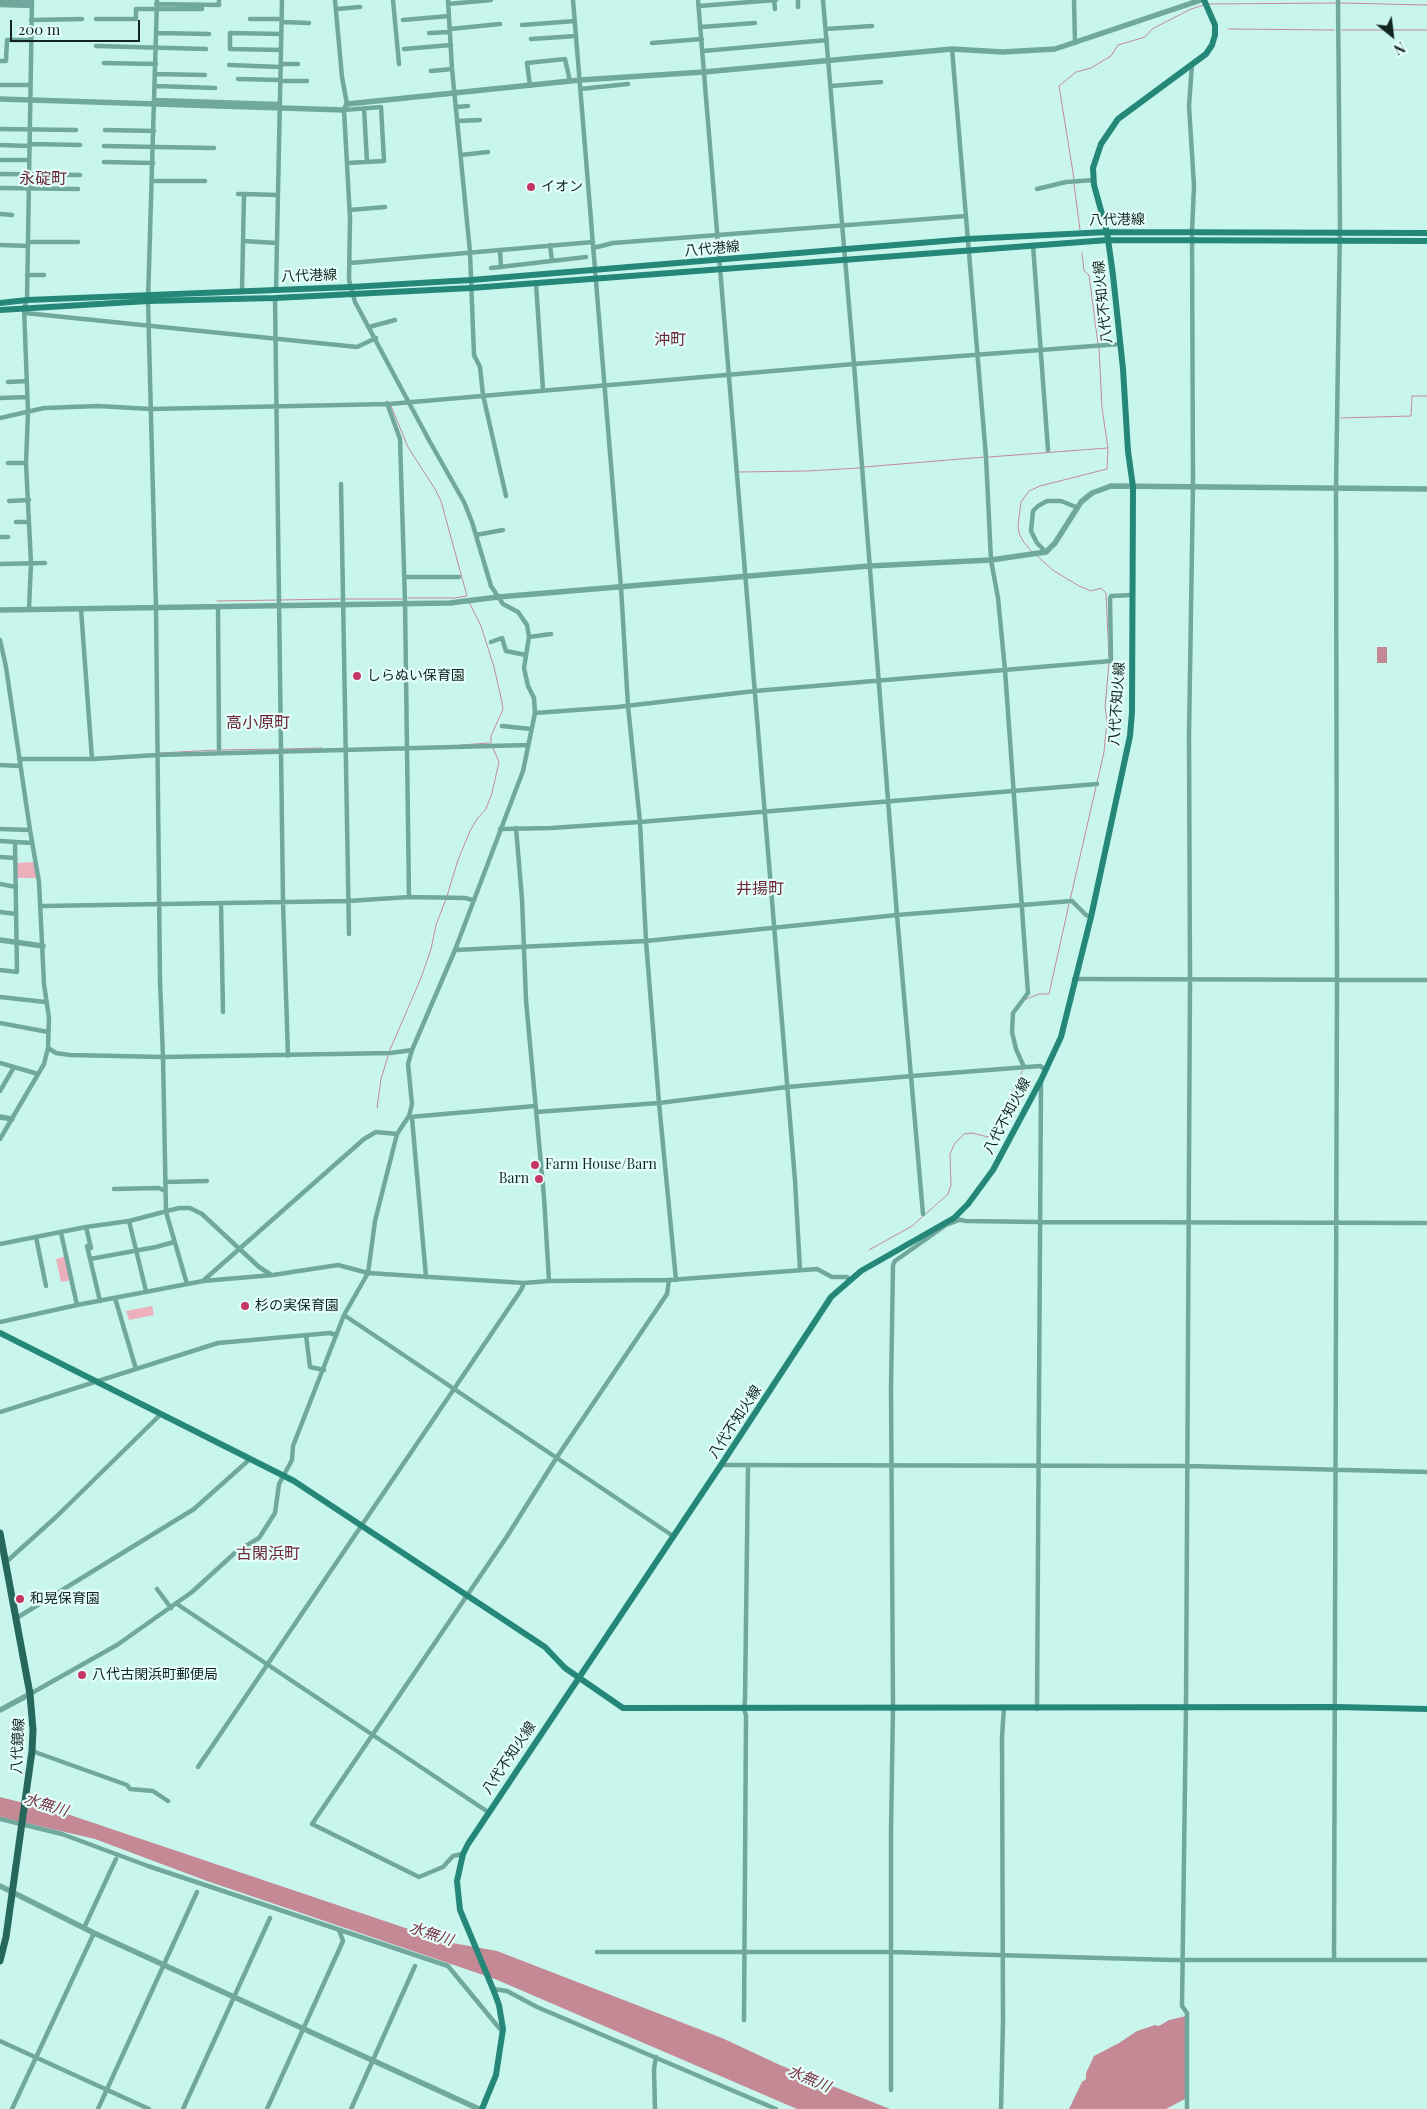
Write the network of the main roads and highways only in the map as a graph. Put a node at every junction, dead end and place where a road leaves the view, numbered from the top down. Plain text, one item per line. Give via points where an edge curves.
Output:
1 (1204, 1) edge
2 (1427, 233) edge
3 (1107, 236) junction
4 (1427, 240) edge
5 (596, 274) junction
6 (352, 291) junction
7 (149, 298) junction
8 (0, 303) edge
9 (0, 310) edge
10 (0, 1333) edge
11 (0, 1532) edge
12 (3, 1561) edge
13 (579, 1676) junction
14 (1427, 1709) edge
15 (0, 1961) edge
16 (483, 2108) edge

1 - 3 main road, 八代不知火線 via 1215,25 1212,45 1206,54 1118,119 1101,144 1093,168
2 - 3 main road, 八代港線 via 1192,232
3 - 4 main road, 八代港線 via 1192,240
3 - 5 main road, 八代港線 via 969,251
3 - 5 main road, 八代港線 via 968,239
3 - 13 main road, 八代不知火線 via 1133,487 1130,736 1060,1037 993,1170 973,1197 956,1219 849,1280 831,1297
5 - 6 main road, 八代港線 via 471,280
5 - 6 main road, 八代港線 via 471,288
6 - 7 main road, 八代港線 via 242,291
6 - 7 main road, 八代港線 via 275,298
7 - 8 main road, 八代港線
7 - 9 main road, 八代港線 via 25,311
10 - 13 main road via 284,1476 545,1647
11 - 12 main road, 八代鏡線
12 - 15 main road, 八代鏡線 via 30,1694 32,1750
13 - 14 main road via 623,1708
13 - 16 main road, 八代不知火線 via 463,1854 457,1881 460,1910 493,1988 503,2029 498,2070

